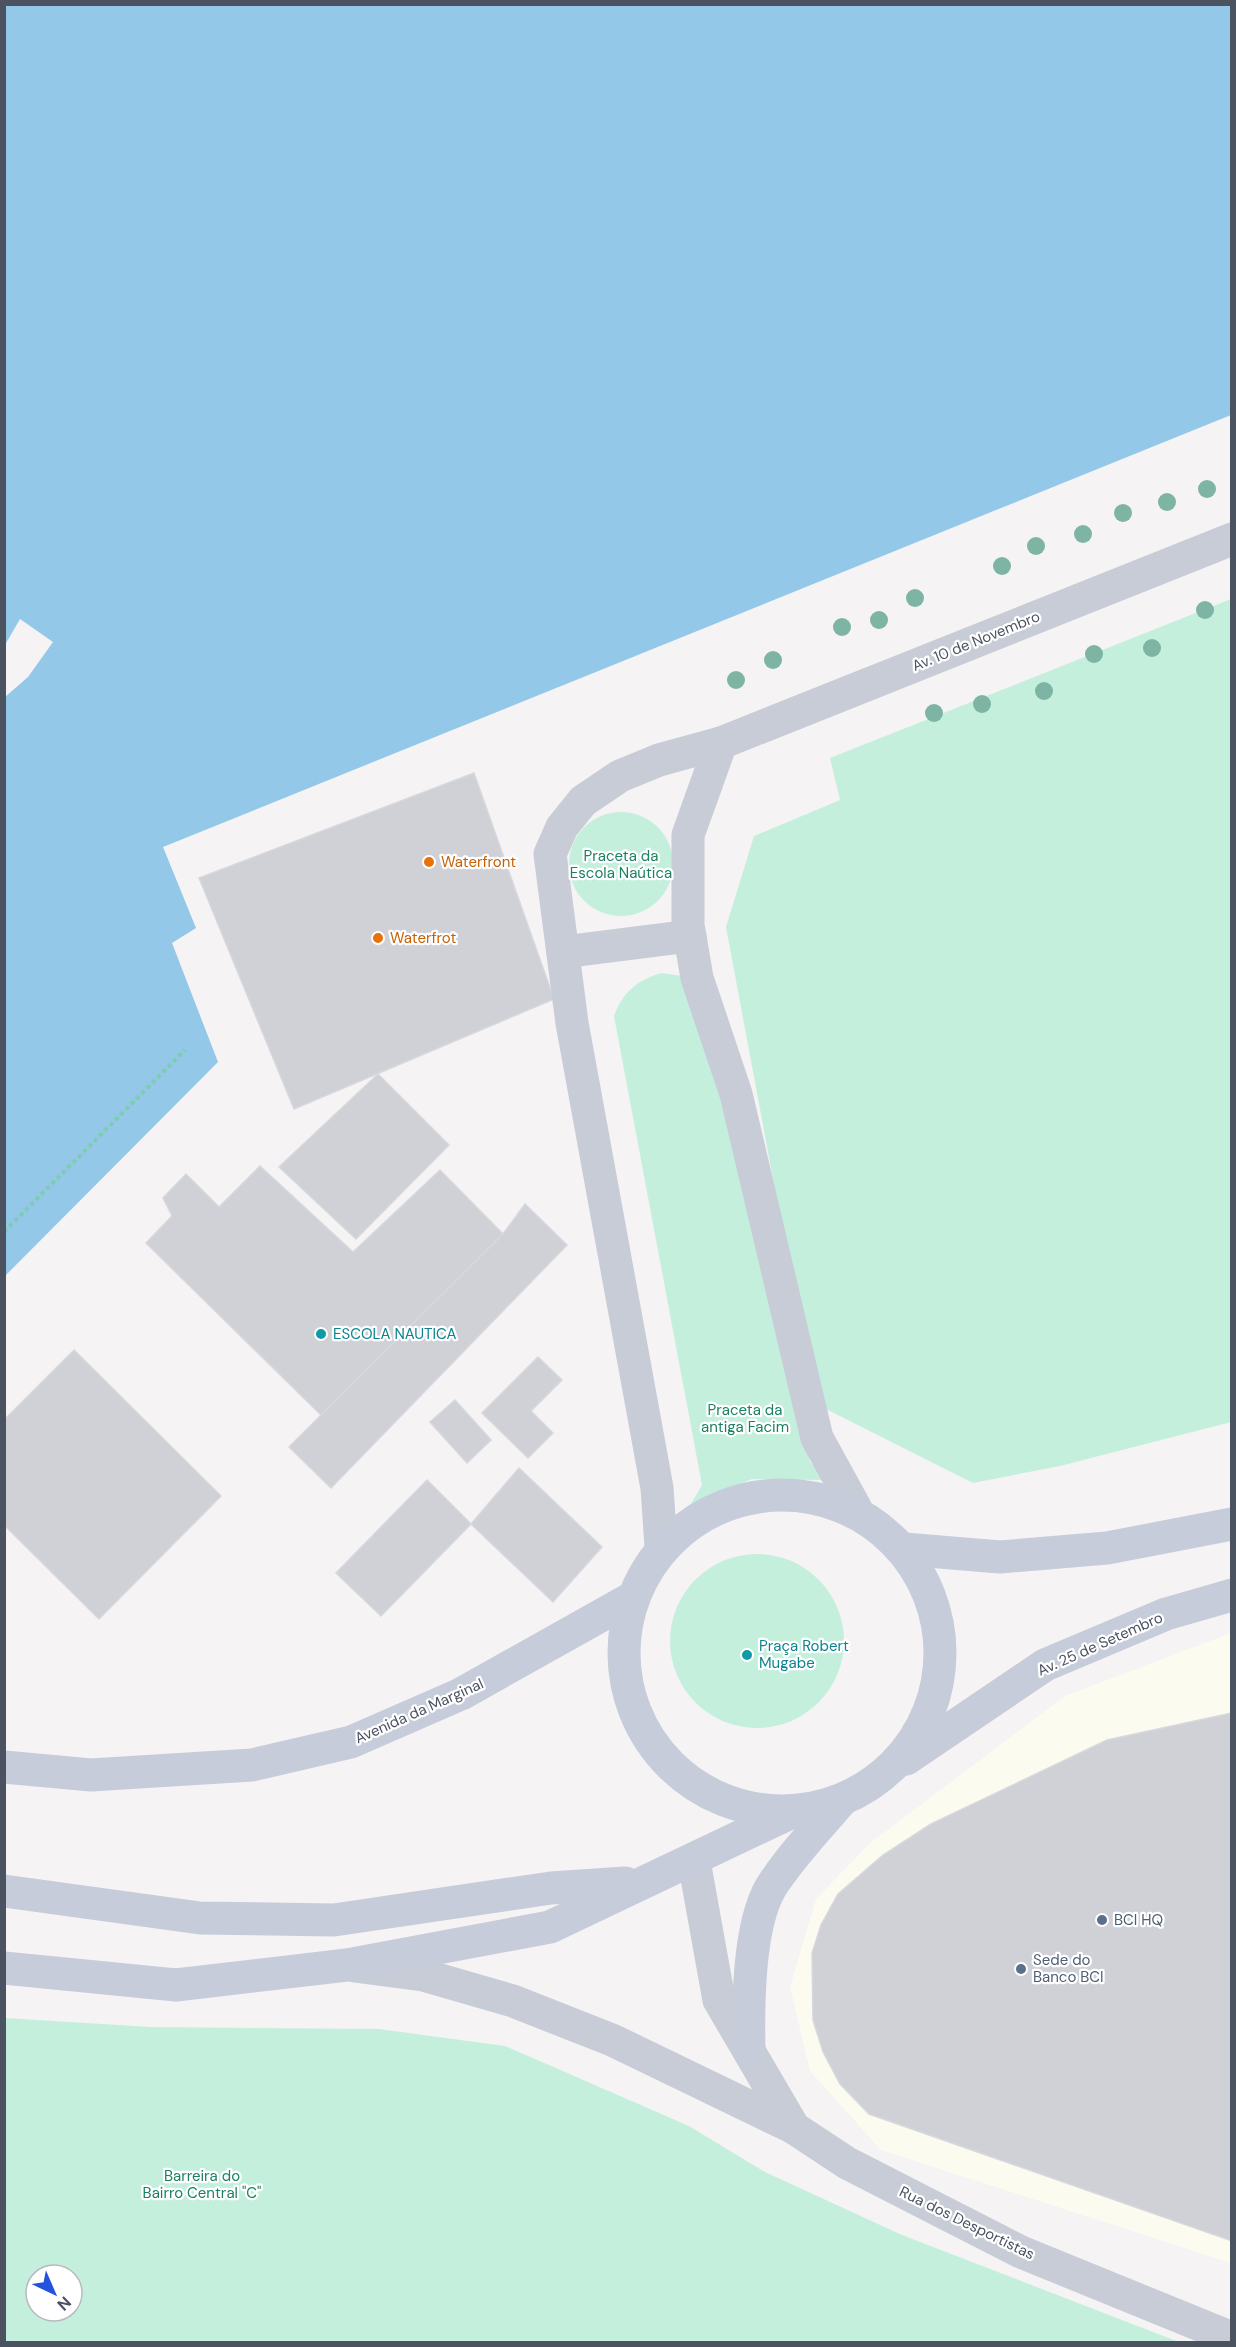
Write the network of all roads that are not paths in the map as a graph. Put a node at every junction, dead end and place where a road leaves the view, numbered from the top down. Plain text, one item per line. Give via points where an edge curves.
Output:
1 (1232, 539) edge
2 (722, 743) junction
3 (690, 936) junction
4 (563, 952) junction
5 (856, 1509) junction
6 (1232, 1524) edge
7 (661, 1546) junction
8 (904, 1549) junction
9 (1232, 1595) edge
10 (634, 1597) junction
11 (4, 1767) edge
12 (888, 1771) junction
13 (840, 1802) junction
14 (791, 1812) junction
15 (694, 1861) junction
16 (641, 1882) junction
17 (4, 1891) edge
18 (347, 1965) junction
19 (4, 1968) edge
20 (749, 2050) junction
21 (794, 2128) junction
22 (1232, 2338) edge

1 - 2 street, Av. 10 de Novembro
2 - 3 street via 688,835
2 - 4 street, Av. 10 de Novembro via 659,760 620,776 583,801 562,827 550,854
3 - 4 street
3 - 5 street via 697,978 736,1094 817,1438
4 - 7 street, Av. 10 de Novembro via 657,1488
5 - 7 main road via 804,1496 770,1496 736,1503 692,1521
5 - 8 main road
6 - 8 main road via 1107,1548 1000,1557
7 - 10 main road
8 - 12 main road via 930,1592 942,1642 938,1692 917,1739
9 - 12 main road, Av. 25 de Setembro via 1166,1614 1045,1665
10 - 11 main road, Avenida da Marginal via 461,1694 351,1742 252,1765 91,1775
10 - 14 main road via 620,1646 626,1691 662,1756 688,1781 720,1799 755,1810
12 - 13 main road
13 - 14 main road
13 - 20 main road via 770,1888 758,1925 748,1993
14 - 15 main road
15 - 16 main road
15 - 20 street, Rua dos Desportistas via 719,2000
16 - 17 main road via 551,1888 334,1920 200,1918
16 - 18 main road via 550,1927
18 - 19 main road via 176,1985
18 - 21 street via 423,1975 513,2001 612,2040
20 - 21 street, Rua dos Desportistas
21 - 22 street, Rua dos Desportistas via 847,2163 1022,2252

